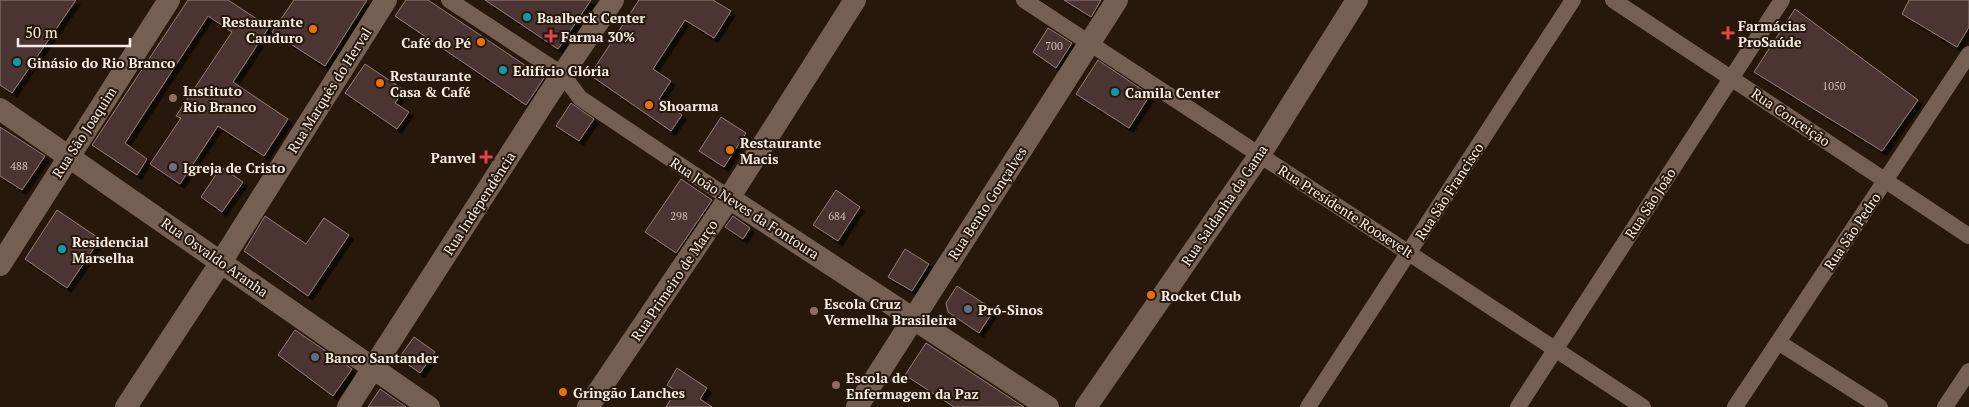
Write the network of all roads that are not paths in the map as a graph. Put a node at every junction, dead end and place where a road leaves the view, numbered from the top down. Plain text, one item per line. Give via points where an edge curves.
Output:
1 (169, 0) edge
2 (386, 0) edge
3 (449, 0) edge
4 (613, 0) edge
5 (854, 0) edge
6 (1024, 0) edge
7 (1117, 0) edge
8 (1358, 0) edge
9 (1573, 0) edge
10 (1613, 0) edge
11 (1782, 0) edge
12 (1089, 43) junction
13 (1969, 54) edge
14 (563, 75) junction
15 (1731, 77) junction
16 (0, 109) edge
17 (69, 156) junction
18 (1258, 156) junction
19 (1886, 181) junction
20 (729, 198) junction
21 (1969, 236) edge
22 (1410, 252) junction
23 (221, 262) junction
24 (0, 265) edge
25 (914, 318) junction
26 (1778, 342) junction
27 (1556, 348) junction
28 (373, 368) junction
29 (1969, 371) edge
30 (126, 407) edge
31 (348, 407) edge
32 (429, 407) edge
33 (588, 407) edge
34 (857, 407) edge
35 (1048, 407) edge
36 (1086, 407) edge
37 (1308, 407) edge
38 (1518, 407) edge
39 (1643, 407) edge
40 (1735, 407) edge
41 (1880, 407) edge
42 (1945, 407) edge

1 - 17 street, Rua São Joaquim
2 - 23 street, Rua Marquês do Herval
3 - 14 street, Rua João Neves da Fontoura
4 - 14 street, Rua Independência
5 - 20 street, Rua Primeiro de Março
6 - 12 street, Rua Presidente Roosevelt
7 - 12 street, Rua Bento Gonçalves
8 - 18 street, Rua Saldanha da Gama
9 - 22 street, Rua São Francisco
10 - 15 street, Rua Conceição
11 - 15 street, Rua São João
12 - 18 street, Rua Presidente Roosevelt
12 - 25 street, Rua Bento Gonçalves
13 - 19 street, Rua São Pedro
14 - 20 street, Rua João Neves da Fontoura via 580,98
14 - 28 street, Rua Independência
15 - 19 street, Rua Conceição
15 - 27 street, Rua São João
16 - 17 street, Rua Osvaldo Aranha
17 - 23 street, Rua Osvaldo Aranha
17 - 24 street, Rua São Joaquim
18 - 22 street, Rua Presidente Roosevelt
18 - 36 street, Rua Saldanha da Gama
19 - 21 street, Rua Conceição
19 - 26 street, Rua São Pedro
20 - 25 street, Rua João Neves da Fontoura
20 - 33 street, Rua Primeiro de Março
22 - 27 street, Rua Presidente Roosevelt
22 - 37 street, Rua São Francisco
23 - 28 street, Rua Osvaldo Aranha
23 - 30 street, Rua Marquês do Herval
25 - 34 street, Rua Bento Gonçalves
25 - 35 street, Rua João Neves da Fontoura
26 - 40 street, Rua São Pedro
26 - 41 street
27 - 38 street, Rua São João
27 - 39 street, Rua Presidente Roosevelt
28 - 31 street, Rua Independência
28 - 32 street, Rua Osvaldo Aranha
29 - 42 street

